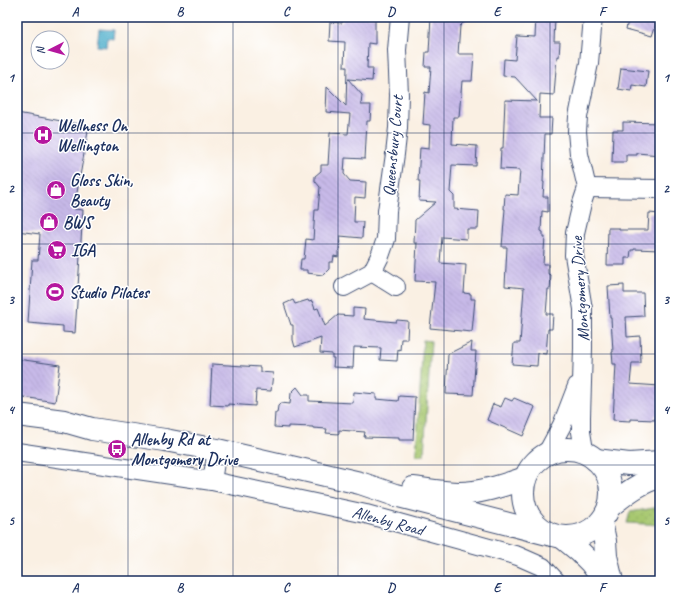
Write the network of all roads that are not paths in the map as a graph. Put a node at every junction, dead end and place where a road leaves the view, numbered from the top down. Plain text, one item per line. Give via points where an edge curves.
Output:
1 (400, 17) edge
2 (593, 17) edge
3 (587, 188) junction
4 (660, 189) edge
5 (372, 272) junction
6 (344, 287) dead end
7 (396, 287) dead end
8 (582, 372) junction
9 (17, 415) edge
10 (17, 429) edge
11 (92, 429) junction
12 (217, 450) junction
13 (17, 452) edge
14 (547, 453) junction
15 (589, 455) junction
16 (660, 462) edge
17 (660, 477) edge
18 (525, 478) junction
19 (212, 481) junction
20 (360, 483) junction
21 (605, 514) junction
22 (557, 536) junction
23 (556, 581) edge
24 (604, 581) edge
25 (612, 581) edge

1 - 5 street, Queensbury Court via 397,50 398,128 387,211 386,239
2 - 3 street via 589,63 577,131 579,154
3 - 4 street
3 - 8 street, Montgomery Drive via 575,233 574,255 583,309
5 - 6 street
5 - 7 street
8 - 14 street, Montgomery Drive via 562,425
8 - 15 street, Montgomery Drive via 581,432 583,444
9 - 11 main road, Allenby Road via 64,421
10 - 11 main road, Allenby Road
11 - 12 main road, Allenby Road
12 - 19 street
12 - 20 main road, Allenby Road
13 - 19 street, Allenby Road
14 - 15 main road via 570,448
14 - 18 main road via 530,468
15 - 16 main road via 629,464
15 - 21 main road via 605,469 610,481 611,494
17 - 21 main road via 633,489
18 - 20 main road, Allenby Road via 482,491 459,493
18 - 22 main road via 524,505 531,518 540,528
19 - 23 street, Allenby Road via 366,514 518,556 543,567
20 - 22 main road, Allenby Road via 395,495
21 - 22 main road via 590,531 576,536
21 - 25 main road via 606,556
22 - 24 main road, Allenby Road via 579,551

